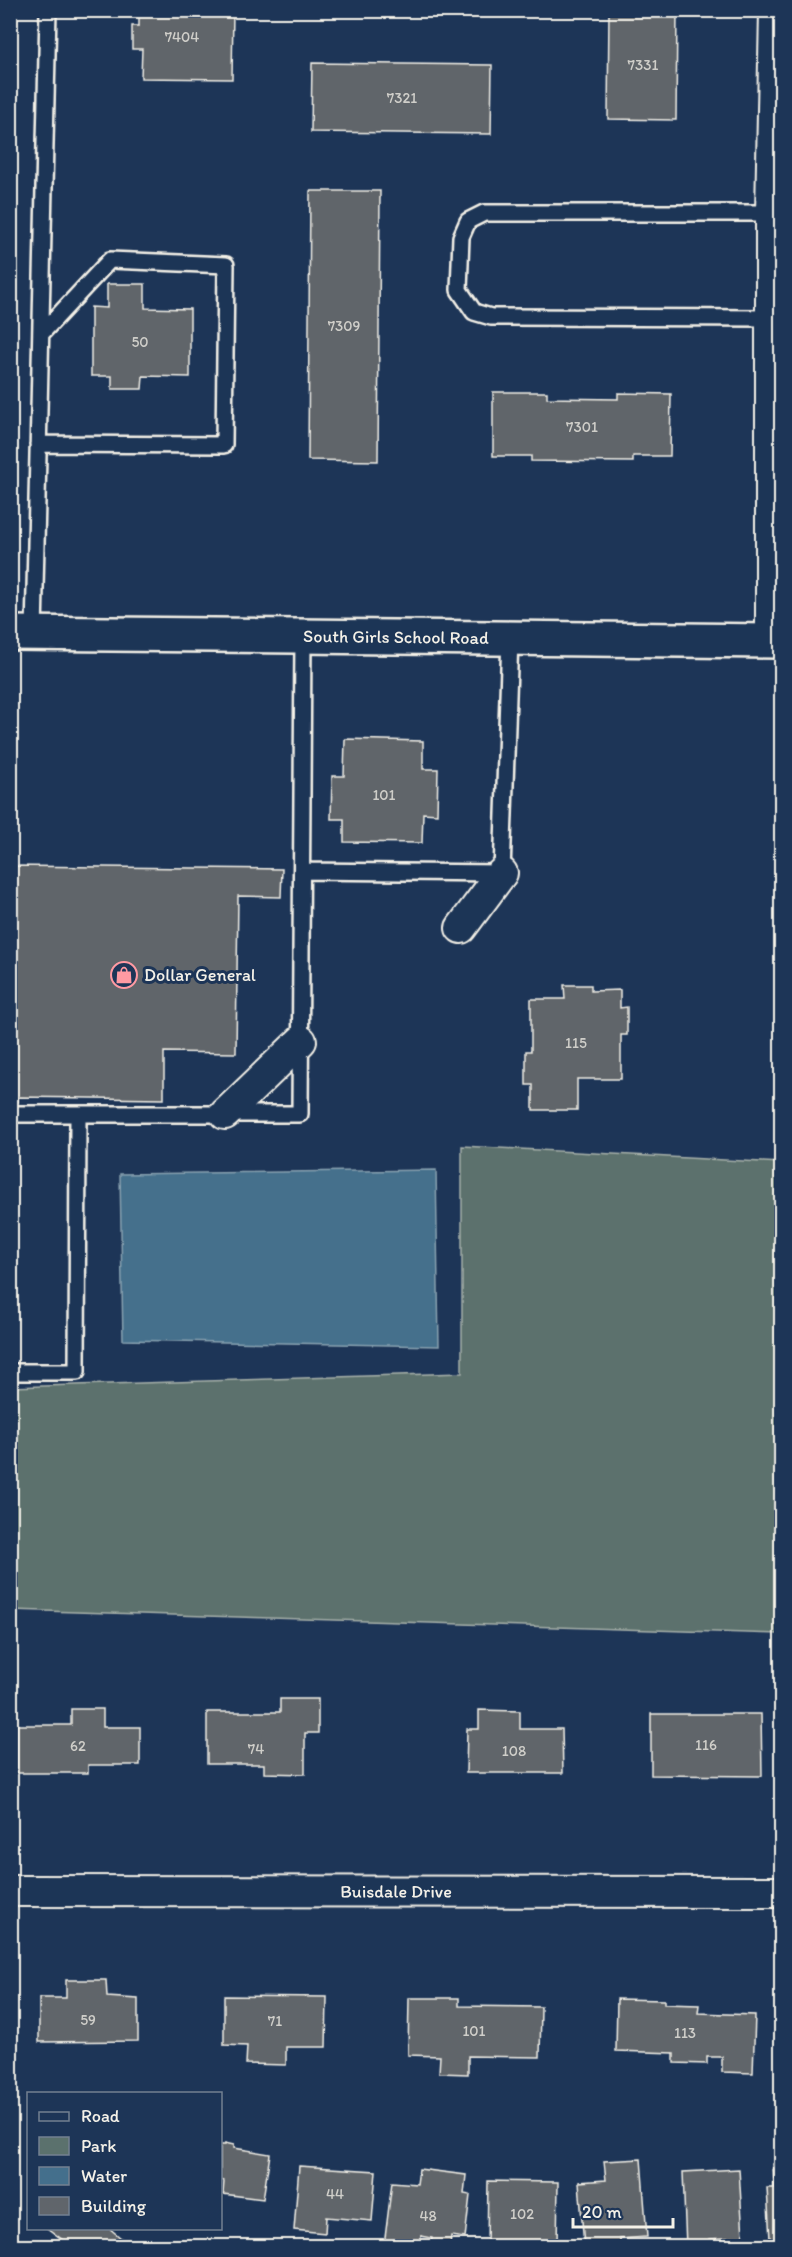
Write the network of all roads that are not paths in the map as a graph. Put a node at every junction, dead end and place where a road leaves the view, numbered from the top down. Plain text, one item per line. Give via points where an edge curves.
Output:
1 (48, 10) edge
2 (774, 10) edge
3 (771, 213) junction
4 (776, 318) edge
5 (41, 334) junction
6 (38, 444) junction
7 (22, 633) edge
8 (303, 636) junction
9 (510, 638) junction
10 (776, 641) edge
11 (302, 871) junction
12 (502, 873) junction
13 (461, 928) dead end
14 (301, 1041) junction
15 (10, 1114) edge
16 (225, 1114) junction
17 (78, 1116) junction
18 (10, 1372) edge
19 (10, 1891) edge
20 (782, 1892) edge

1 - 5 lane
2 - 3 street
3 - 4 street
3 - 4 lane via 484,213 468,221 461,237 459,290 474,312 491,317
4 - 10 street
5 - 6 lane
5 - 6 lane via 110,260 226,265 224,445
6 - 7 lane
7 - 8 main road, South Girls School Road
8 - 9 main road, South Girls School Road
8 - 11 lane
9 - 10 main road, South Girls School Road
9 - 12 lane
11 - 12 lane
11 - 14 lane
12 - 13 street
14 - 16 street
14 - 16 lane via 300,1114
15 - 17 lane
16 - 17 lane
17 - 18 lane via 77,1372
19 - 20 street, Buisdale Drive

